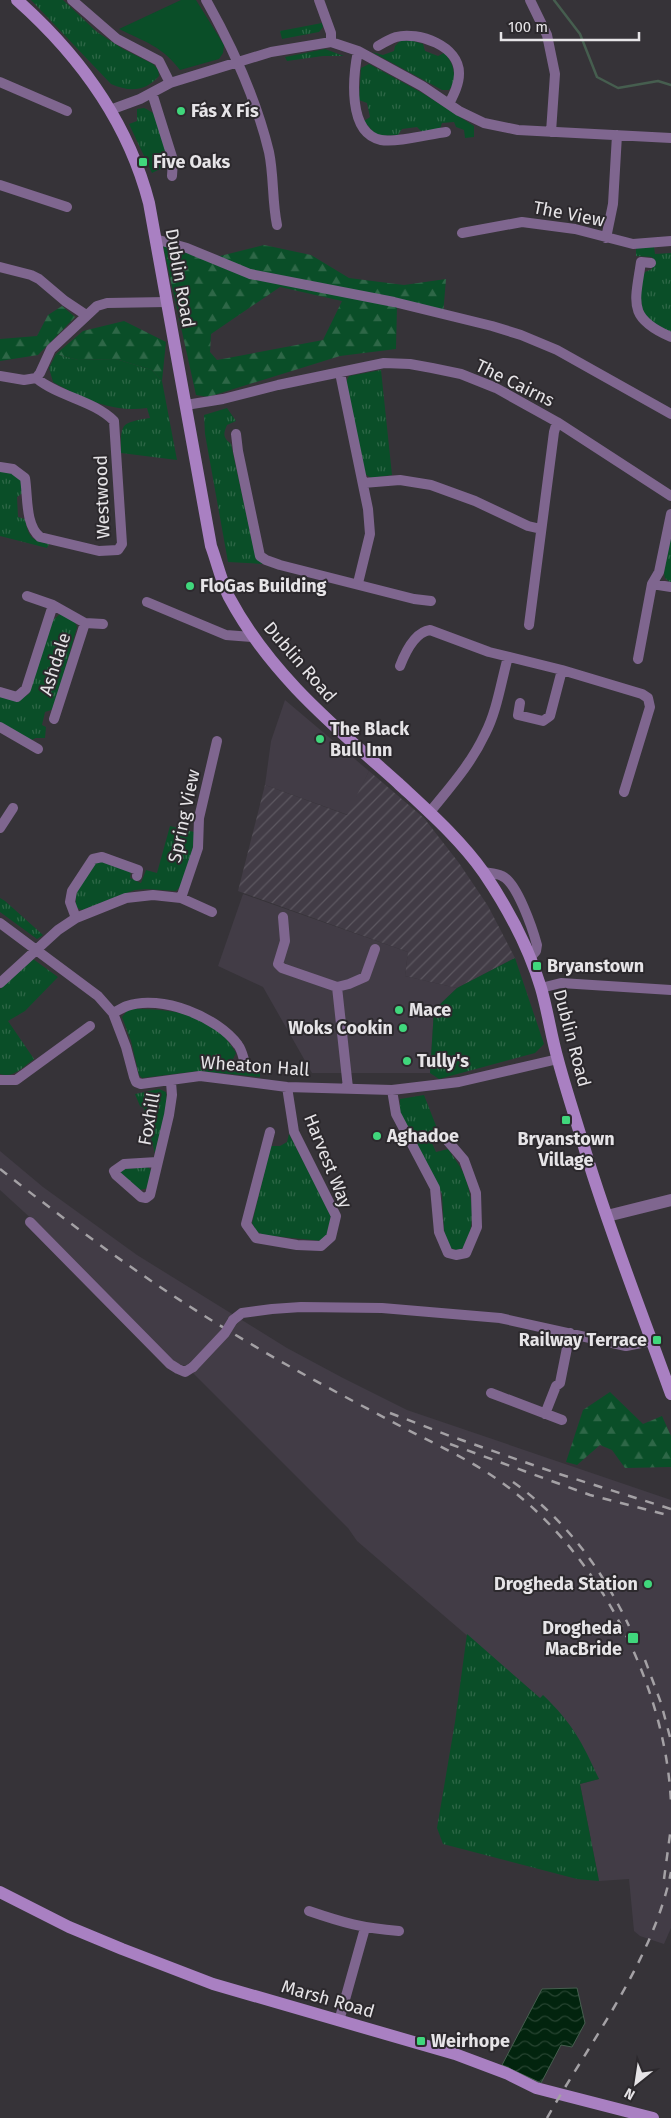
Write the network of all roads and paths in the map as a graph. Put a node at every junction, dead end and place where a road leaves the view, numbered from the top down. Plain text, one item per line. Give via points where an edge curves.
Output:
1 (17, 0) edge
2 (72, 0) edge
3 (206, 0) edge
4 (319, 0) edge
5 (530, 0) edge
6 (331, 38) junction
7 (378, 46) dead end
8 (358, 51) junction
9 (240, 63) junction
10 (0, 82) edge
11 (170, 82) junction
12 (152, 93) junction
13 (449, 104) junction
14 (110, 110) junction
15 (67, 111) dead end
16 (446, 132) dead end
17 (551, 132) junction
18 (616, 135) junction
19 (671, 138) edge
20 (172, 176) dead end
21 (0, 185) edge
22 (67, 207) dead end
23 (277, 224) dead end
24 (462, 233) dead end
25 (606, 238) junction
26 (155, 239) junction
27 (671, 241) edge
28 (651, 263) dead end
29 (0, 267) edge
30 (167, 302) junction
31 (86, 315) junction
32 (671, 337) edge
33 (340, 373) junction
34 (0, 376) edge
35 (36, 378) junction
36 (186, 405) junction
37 (671, 414) edge
38 (557, 422) junction
39 (236, 434) dead end
40 (0, 467) edge
41 (363, 483) junction
42 (671, 496) edge
43 (671, 514) edge
44 (541, 529) junction
45 (358, 584) junction
46 (652, 584) junction
47 (671, 587) edge
48 (27, 596) dead end
49 (147, 602) dead end
50 (431, 602) dead end
51 (53, 605) junction
52 (85, 623) junction
53 (102, 624) dead end
54 (529, 625) dead end
55 (252, 637) junction
56 (508, 657) junction
57 (638, 659) dead end
58 (400, 666) dead end
59 (562, 670) junction
60 (0, 692) edge
61 (520, 703) dead end
62 (54, 719) dead end
63 (0, 727) edge
64 (217, 741) dead end
65 (38, 749) dead end
66 (624, 792) dead end
67 (13, 808) dead end
68 (430, 812) junction
69 (0, 828) edge
70 (137, 876) dead end
71 (181, 898) junction
72 (212, 912) dead end
73 (283, 917) dead end
74 (76, 918) junction
75 (0, 923) edge
76 (36, 950) junction
77 (375, 950) dead end
78 (0, 983) edge
79 (337, 987) junction
80 (540, 988) junction
81 (671, 990) edge
82 (113, 1013) junction
83 (90, 1026) dead end
84 (558, 1059) junction
85 (245, 1063) dead end
86 (0, 1080) edge
87 (171, 1082) junction
88 (287, 1087) junction
89 (348, 1088) junction
90 (392, 1090) junction
91 (270, 1132) dead end
92 (446, 1139) dead end
93 (157, 1162) junction
94 (671, 1200) edge
95 (607, 1216) junction
96 (30, 1222) dead end
97 (570, 1333) junction
98 (651, 1342) junction
99 (491, 1393) dead end
100 (671, 1394) edge
101 (545, 1414) junction
102 (562, 1420) dead end
103 (0, 1892) edge
104 (309, 1910) dead end
105 (365, 1928) junction
106 (399, 1931) dead end
107 (339, 2021) junction
108 (653, 2118) edge

1 - 14 main road, Dublin Road via 77,60
2 - 11 street via 116,39 159,61
3 - 9 street
4 - 6 street
5 - 17 street via 547,35 555,74
6 - 8 street
6 - 9 street
7 - 13 street via 395,37 408,36 420,37 449,51 460,72
8 - 13 street
8 - 16 street via 354,75 358,117 362,128 371,137 383,141
9 - 11 street
9 - 23 street via 268,151
10 - 15 street
11 - 12 street
12 - 14 street
12 - 20 street via 173,160
13 - 17 street via 484,123
14 - 26 main road, Dublin Road via 130,150 147,197
17 - 18 street
18 - 19 street
18 - 25 street via 613,204
21 - 22 street
24 - 25 street, The View via 522,222 575,229
25 - 27 street, The View via 633,244
26 - 30 main road, Dublin Road
26 - 37 street via 187,248 250,274 394,302 521,335 557,350
28 - 32 street via 641,262 637,310 644,322
29 - 31 street via 39,279
30 - 31 street via 107,303
30 - 36 main road, Dublin Road
31 - 35 street via 51,349
33 - 36 street, The Cairns
33 - 38 street, The Cairns via 384,363 410,364 461,374 496,388
33 - 41 street
34 - 35 street via 24,380
35 - 40 street, Westwood via 106,413 114,421 122,544 118,550 110,552 40,537 33,532 25,478 13,468
36 - 55 main road, Dublin Road via 211,546 228,594
38 - 42 street, The Cairns
38 - 44 street, The Cairns
39 - 45 street via 260,556 280,565
41 - 44 street via 400,480 431,485
41 - 45 street via 370,534
43 - 46 street via 659,572
44 - 54 street, The Cairns
45 - 50 street
46 - 47 street
46 - 57 street
48 - 51 street
49 - 55 street via 226,635
51 - 52 street, Ashdale
51 - 60 street, Ashdale via 26,689 17,697
52 - 53 street
52 - 62 street, Ashdale
55 - 68 main road, Dublin Road via 269,660 327,719
56 - 58 street via 430,630 424,631 413,642
56 - 59 street
56 - 68 street via 486,734 463,772
59 - 61 street via 550,716 543,721 518,715
59 - 66 street via 648,698 649,712
63 - 65 street
64 - 71 street, Spring View via 199,818 198,848
67 - 69 street
68 - 80 main road, Dublin Road via 483,872 504,905 530,958
70 - 74 street via 138,870 102,857 93,860 72,891 70,902
71 - 72 street
71 - 74 street via 153,894 126,898
73 - 79 street via 285,941 278,964
74 - 76 street
75 - 76 street, Wheaton Hall
76 - 78 street
76 - 82 street, Wheaton Hall via 98,996
77 - 79 street via 365,977
79 - 89 street
80 - 81 street via 561,983
80 - 84 main road, Dublin Road
82 - 85 street via 140,1003 161,1004 209,1019 240,1047
82 - 87 street, Wheaton Hall via 136,1082
83 - 86 street via 16,1080
84 - 90 street, Wheaton Hall via 459,1082
84 - 95 main road, Dublin Road
87 - 88 street, Wheaton Hall via 200,1076
87 - 93 street, Foxhill via 172,1095
88 - 89 street, Wheaton Hall
88 - 91 street, Harvest Way via 294,1132 336,1216 331,1237 321,1246 297,1246 256,1238 246,1224
89 - 90 street, Wheaton Hall
90 - 92 street via 396,1114 435,1188 439,1232 448,1253 456,1255 466,1253 477,1227 476,1193 464,1160
93 - 93 street, Foxhill via 152,1190 146,1198 127,1186 114,1170 124,1164
94 - 95 street
95 - 98 main road, Dublin Road
96 - 97 street, bridge via 170,1364 185,1372 225,1333 233,1320 248,1312 301,1307 382,1308 500,1318
97 - 98 street via 626,1346
97 - 101 street via 560,1383
98 - 100 main road, Dublin Road
99 - 101 street
101 - 102 street
103 - 107 main road, Marsh Road via 69,1927 175,1970 221,1987
104 - 105 street via 344,1924
105 - 106 street
105 - 107 street
107 - 108 main road, Marsh Road via 455,2054 536,2088

